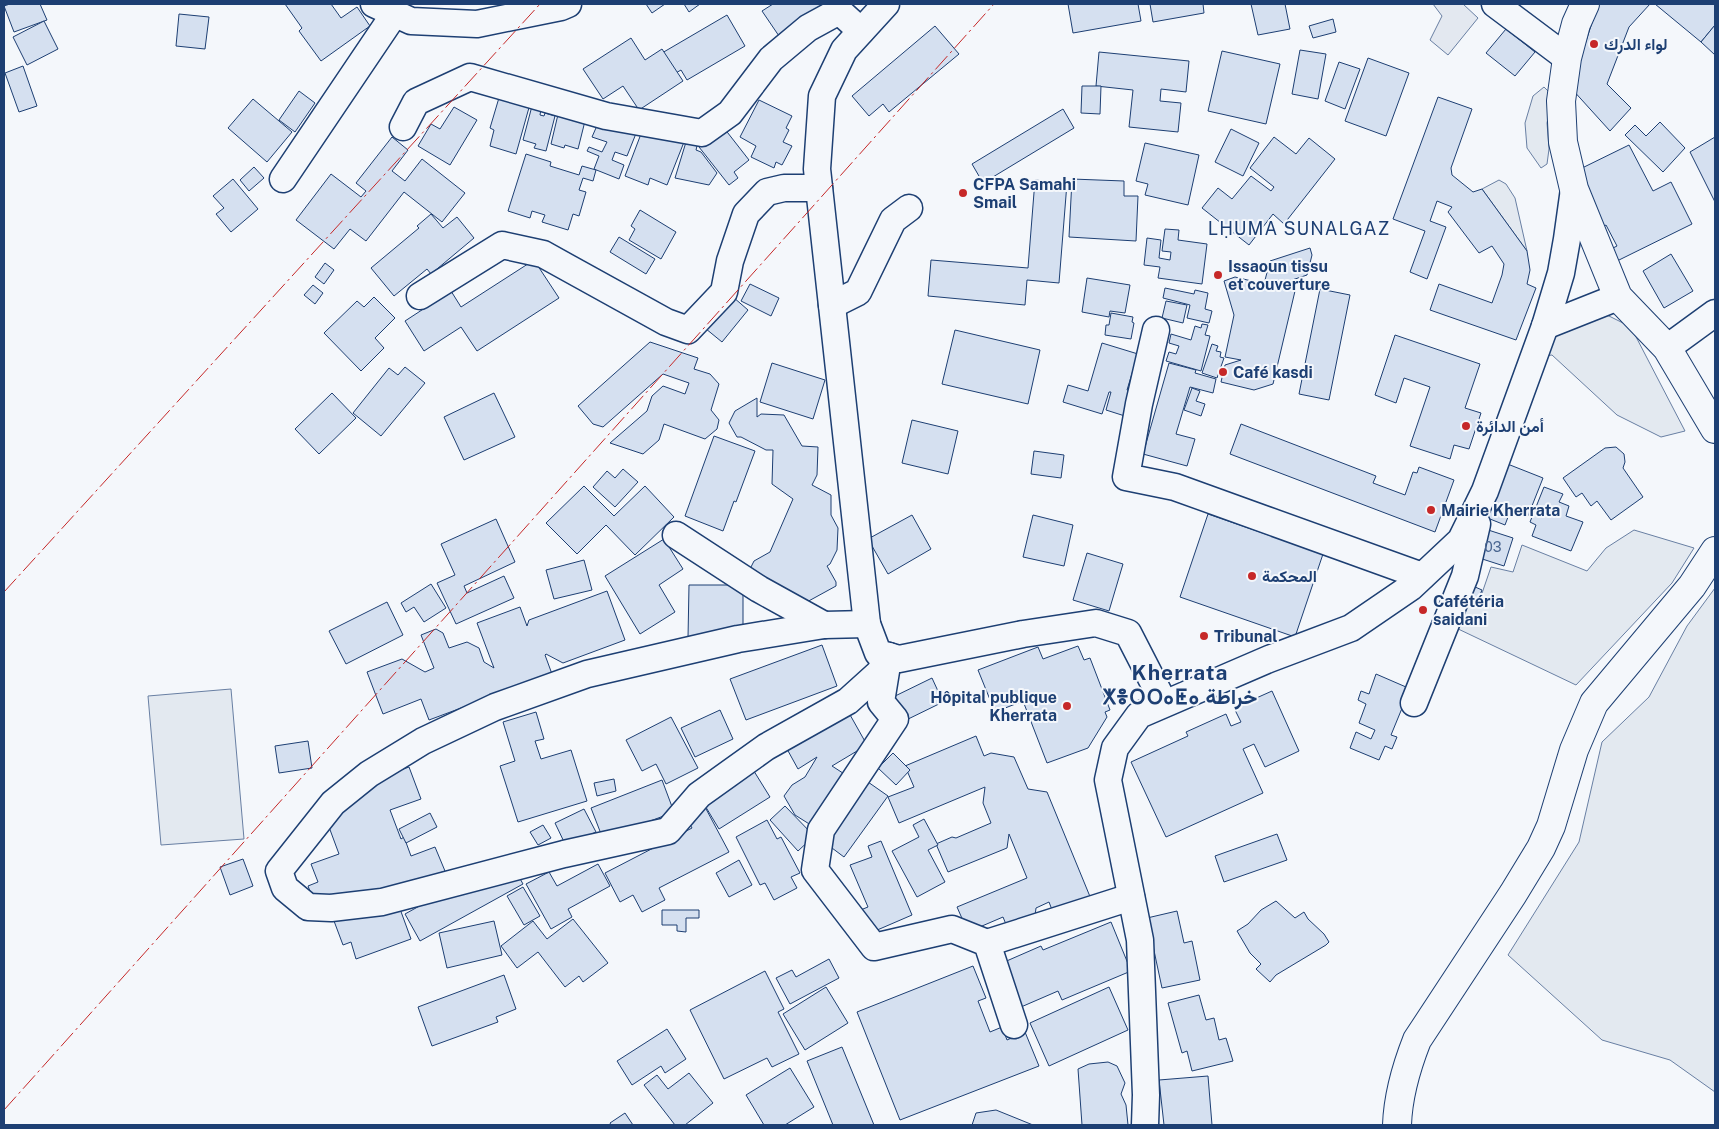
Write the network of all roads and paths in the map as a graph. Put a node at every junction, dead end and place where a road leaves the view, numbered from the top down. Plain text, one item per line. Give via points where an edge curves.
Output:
1 (568, 4) edge
2 (886, 4) edge
3 (1495, 4) edge
4 (1586, 4) edge
5 (384, 8) edge
6 (862, 31) junction
7 (1567, 58) junction
8 (403, 128) dead end
9 (283, 179) dead end
10 (819, 188) junction
11 (1574, 189) junction
12 (909, 208) dead end
13 (420, 296) dead end
14 (1618, 297) junction
15 (832, 305) junction
16 (1715, 313) edge
17 (1545, 326) junction
18 (1156, 330) dead end
19 (1667, 348) junction
20 (1715, 429) edge
21 (1485, 491) junction
22 (676, 535) dead end
23 (1715, 551) edge
24 (1422, 576) junction
25 (867, 624) junction
26 (824, 625) junction
27 (889, 656) junction
28 (1164, 703) junction
29 (1414, 703) dead end
30 (1131, 897) junction
31 (987, 944) junction
32 (1014, 1025) dead end
33 (1145, 1125) edge
34 (1397, 1125) edge

1 - 5 street via 477,24 411,21
2 - 6 street
3 - 7 street
4 - 7 main road via 1576,24
5 - 9 street
6 - 8 street via 838,12 808,28 770,60 730,113 702,133 606,116 470,77 416,102
6 - 10 street via 844,50 822,96
7 - 11 main road via 1561,101 1563,142
10 - 13 street via 784,188 767,192 746,214 730,261 724,292 688,330 666,322 543,254 502,245
10 - 15 street
11 - 14 main road
11 - 17 street via 1561,273
12 - 15 street via 893,220 858,292
14 - 17 street
14 - 19 main road
15 - 25 street
16 - 19 street
17 - 21 street
18 - 24 street via 1126,477 1175,487
19 - 20 main road
21 - 24 street via 1461,540
21 - 29 street via 1464,576
22 - 26 street via 759,589
23 - 34 main road via 1692,586 1594,702 1574,750 1551,826 1540,848 1418,1040 1401,1087
24 - 28 street via 1351,628
25 - 26 street
25 - 27 street via 878,653
26 - 27 street via 738,638 587,674 495,707 423,741 369,774 333,803 279,871 285,888 308,906 331,908 382,902 564,854 668,831 699,794 766,747 848,701 879,673
27 - 28 street via 899,659 1096,623 1128,633
27 - 31 street via 881,702 895,719 821,830 815,870 874,947 952,929
28 - 30 street via 1139,715 1115,748 1108,780
30 - 31 street
30 - 33 street via 1140,940
31 - 32 street

